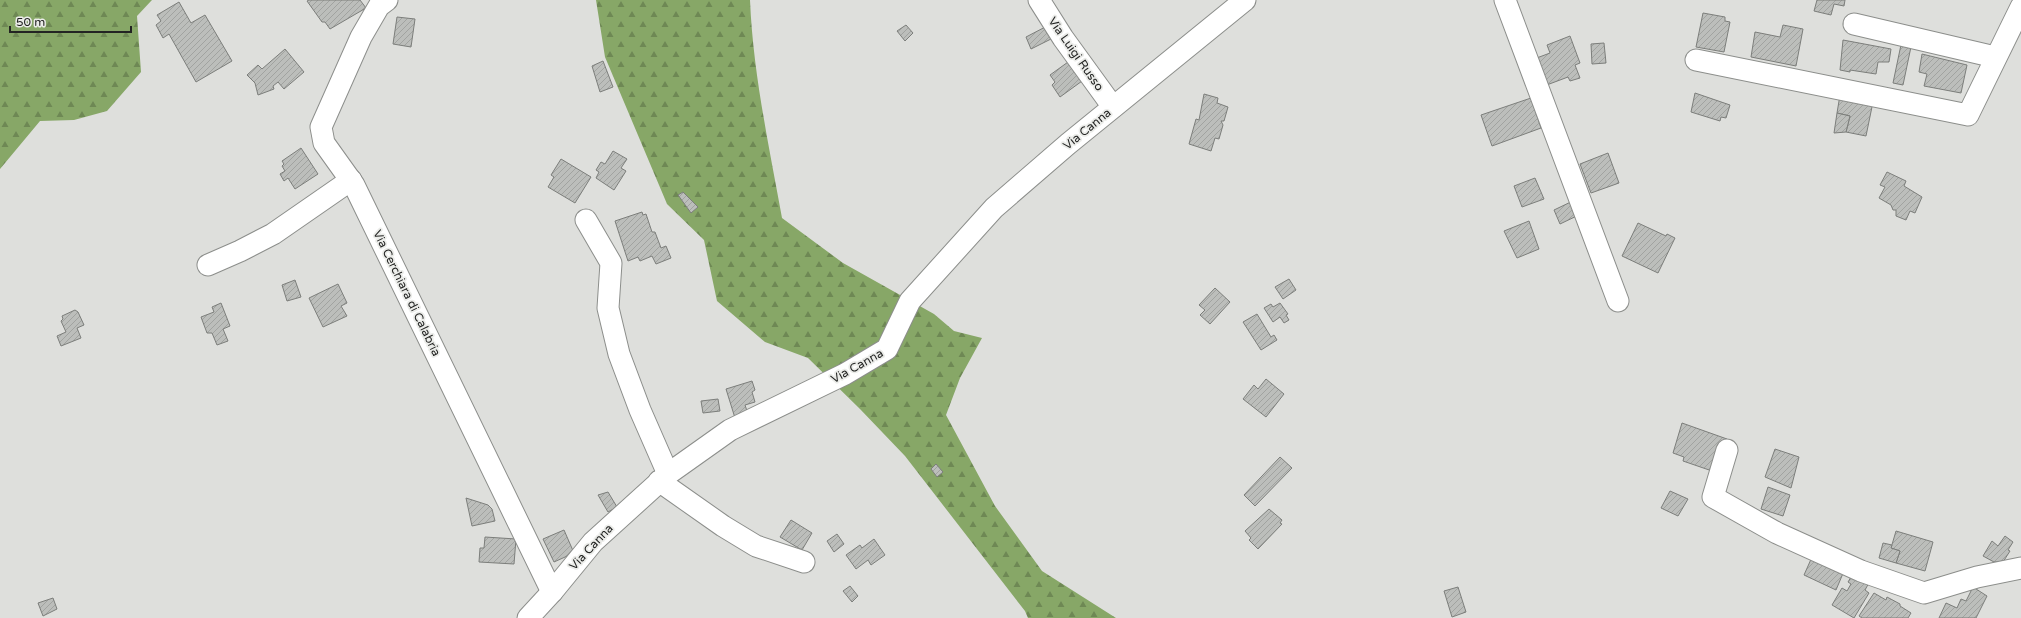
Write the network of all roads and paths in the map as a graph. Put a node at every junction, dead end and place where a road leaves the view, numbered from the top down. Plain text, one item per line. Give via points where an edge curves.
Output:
1 (387, 0) edge
2 (1039, 0) edge
3 (1245, 0) edge
4 (1505, 0) edge
5 (2021, 7) edge
6 (1854, 24) dead end
7 (1995, 57) junction
8 (1696, 60) dead end
9 (1114, 107) junction
10 (351, 180) junction
11 (586, 220) dead end
12 (208, 265) dead end
13 (1618, 301) dead end
14 (1727, 450) dead end
15 (664, 477) junction
16 (804, 562) dead end
17 (2021, 568) edge
18 (552, 592) junction
19 (528, 618) edge

1 - 10 street, Via Cerchiara di Calabria via 379,6 361,37 321,127 324,143
2 - 9 street, Via Luigi Russo via 1063,38
3 - 9 street, Via Canna
4 - 13 street
5 - 7 street
6 - 7 street
7 - 8 street via 1968,115
9 - 15 street, Via Canna via 994,208 910,301 887,349 845,374 730,430
10 - 12 street via 273,234 240,252
10 - 18 street, Via Cerchiara di Calabria
11 - 15 street via 611,263 608,308 619,354
14 - 17 street via 1714,497 1777,533 1861,571 1924,593 1977,577
15 - 16 street via 723,526 756,546
15 - 18 street, Via Canna via 593,542
18 - 19 street, Via Canna

